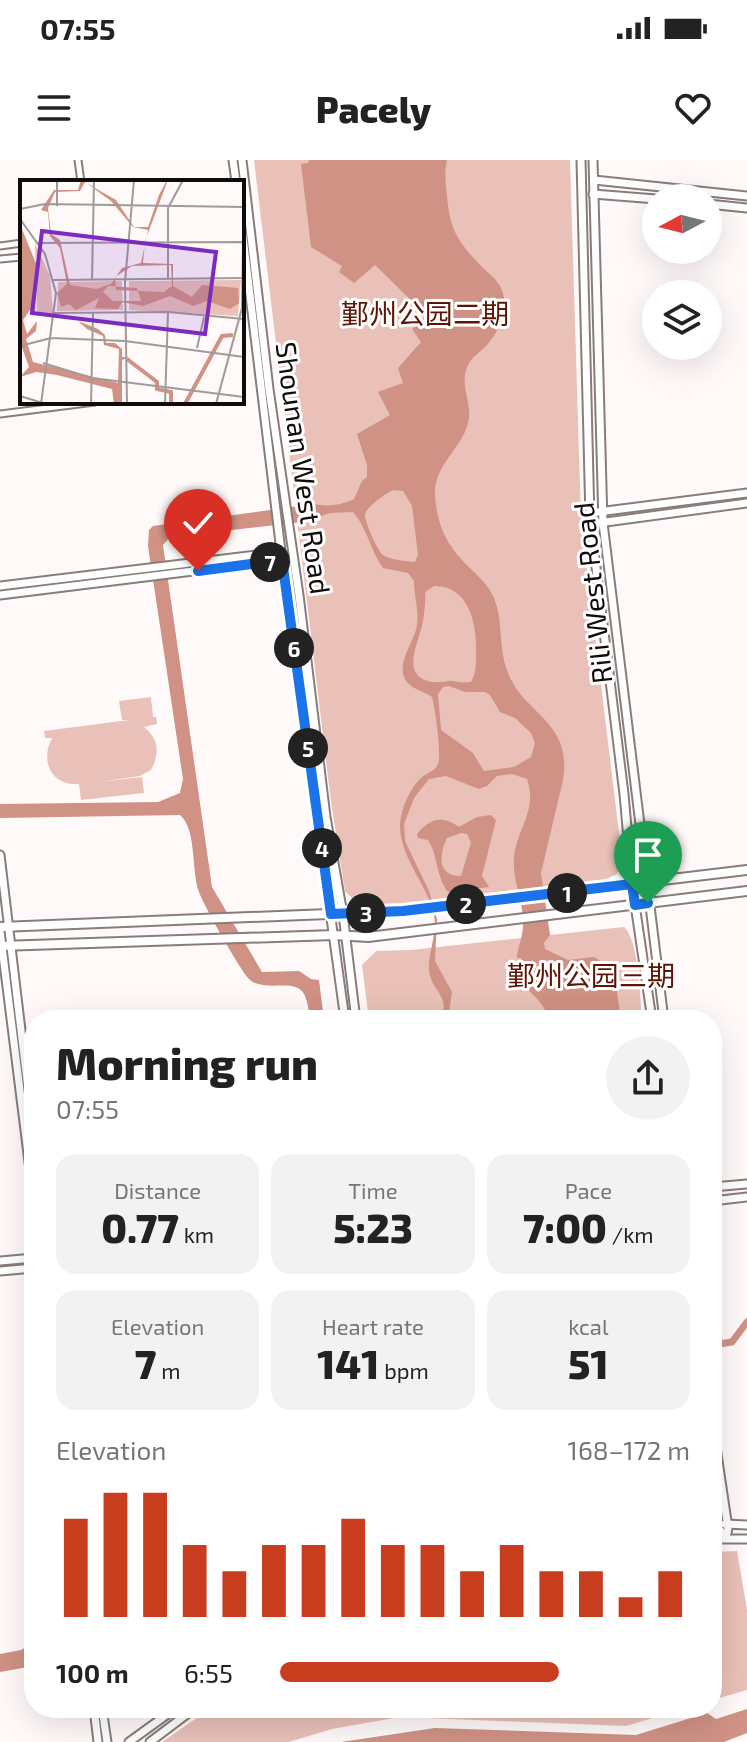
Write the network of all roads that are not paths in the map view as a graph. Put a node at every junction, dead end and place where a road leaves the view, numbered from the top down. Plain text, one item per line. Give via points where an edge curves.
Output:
1 (78, 160) edge
2 (233, 160) edge
3 (242, 160) edge
4 (581, 160) edge
5 (593, 160) edge
6 (81, 180) edge
7 (236, 180) edge
8 (594, 180) junction
9 (593, 194) junction
10 (747, 196) edge
11 (642, 198) edge
12 (722, 205) edge
13 (747, 208) edge
14 (20, 243) edge
15 (0, 246) edge
16 (244, 246) edge
17 (20, 257) edge
18 (0, 259) edge
19 (79, 404) edge
20 (0, 414) edge
21 (747, 493) edge
22 (747, 503) edge
23 (603, 512) junction
24 (590, 513) junction
25 (603, 523) junction
26 (591, 524) junction
27 (282, 556) junction
28 (0, 586) edge
29 (0, 595) edge
30 (0, 855) edge
31 (747, 870) edge
32 (646, 882) junction
33 (632, 884) junction
34 (747, 891) edge
35 (648, 903) junction
36 (635, 905) junction
37 (331, 914) junction
38 (343, 914) junction
39 (3, 928) edge
40 (334, 935) junction
41 (345, 936) junction
42 (5, 946) edge
43 (344, 1010) edge
44 (355, 1010) edge
45 (651, 1010) edge
46 (663, 1010) edge
47 (24, 1072) edge
48 (24, 1114) edge
49 (747, 1184) edge
50 (722, 1186) edge
51 (747, 1197) edge
52 (722, 1200) edge
53 (24, 1259) edge
54 (0, 1261) edge
55 (24, 1269) edge
56 (0, 1271) edge
57 (722, 1489) edge
58 (727, 1524) junction
59 (722, 1525) edge
60 (747, 1525) edge
61 (722, 1534) edge
62 (722, 1538) edge
63 (726, 1538) junction
64 (747, 1539) edge
65 (95, 1718) edge
66 (103, 1718) edge
67 (162, 1718) edge
68 (182, 1718) edge
69 (98, 1742) edge
70 (107, 1742) edge
71 (129, 1742) edge
72 (150, 1742) edge

1 - 6 street
2 - 7 main road
3 - 38 main road, Shounan West Road
4 - 24 main road, Rili West Road
5 - 8 main road, Rili West Road
8 - 9 main road, Rili West Road
8 - 10 main road
9 - 11 main road
9 - 23 main road, Rili West Road
12 - 13 main road
14 - 15 street
16 - 27 main road, Shounan West Road
17 - 18 street
19 - 20 street
21 - 23 main road
22 - 25 main road
23 - 24 main road
23 - 25 main road, Rili West Road
24 - 26 main road, Rili West Road
25 - 26 main road
25 - 32 main road, Rili West Road
26 - 33 main road, Rili West Road
27 - 28 main road
27 - 29 main road
27 - 37 main road, Shounan West Road
30 - 39 main road
31 - 32 main road
32 - 33 main road
32 - 35 main road, Rili West Road
33 - 36 main road, Rili West Road
33 - 38 main road
34 - 35 main road
35 - 36 main road
35 - 46 main road, Rili West Road
36 - 41 main road
36 - 45 main road
37 - 38 main road
37 - 39 main road
37 - 40 main road, Shounan West Road
38 - 41 main road, Shounan West Road
39 - 42 main road
40 - 41 main road
40 - 42 main road
40 - 43 main road, Shounan West Road
41 - 44 main road, Shounan West Road
42 - 47 main road
42 - 48 main road
49 - 50 main road
51 - 52 main road
53 - 54 main road
55 - 56 main road
57 - 58 main road
58 - 59 main road
58 - 60 main road
58 - 63 main road
61 - 63 main road
62 - 63 main road
63 - 64 main road
65 - 69 main road
66 - 70 main road
67 - 71 main road
68 - 72 main road

